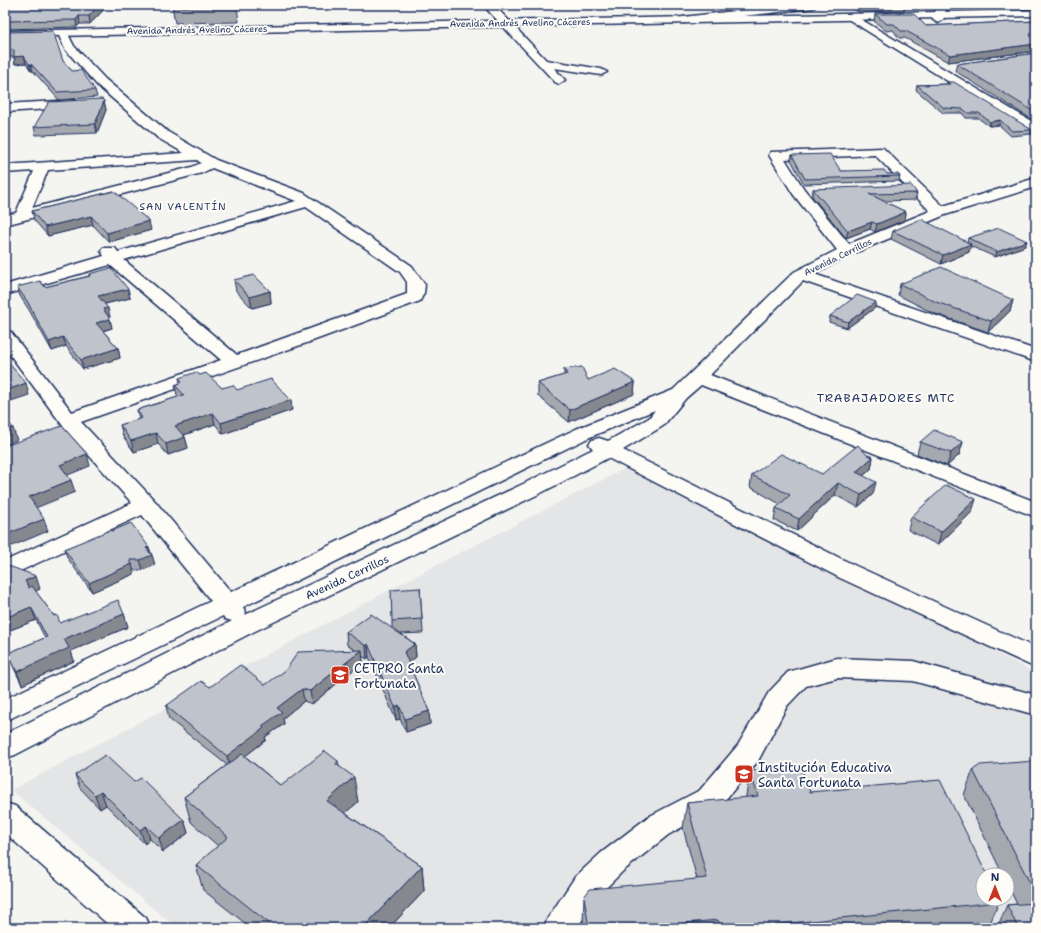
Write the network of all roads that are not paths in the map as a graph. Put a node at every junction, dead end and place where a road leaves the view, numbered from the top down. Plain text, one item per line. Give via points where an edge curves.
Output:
1 (488, 5) edge
2 (813, 5) edge
3 (940, 13) edge
4 (1034, 15) edge
5 (855, 19) junction
6 (683, 20) junction
7 (508, 26) junction
8 (5, 34) edge
9 (64, 36) junction
10 (5, 37) edge
11 (542, 62) junction
12 (953, 67) dead end
13 (938, 69) junction
14 (601, 72) dead end
15 (559, 80) dead end
16 (125, 101) junction
17 (110, 102) dead end
18 (88, 103) edge
19 (5, 108) edge
20 (1036, 130) edge
21 (205, 159) junction
22 (43, 166) junction
23 (5, 168) edge
24 (1036, 182) edge
25 (915, 186) junction
26 (892, 187) edge
27 (798, 191) junction
28 (814, 191) edge
29 (303, 199) junction
30 (940, 212) junction
31 (22, 215) junction
32 (5, 220) edge
33 (846, 251) junction
34 (111, 255) junction
35 (800, 275) junction
36 (5, 281) edge
37 (5, 290) edge
38 (5, 336) edge
39 (1036, 356) edge
40 (13, 359) edge
41 (234, 362) junction
42 (698, 377) junction
43 (679, 394) junction
44 (70, 423) junction
45 (583, 432) junction
46 (52, 434) edge
47 (608, 450) junction
48 (146, 505) junction
49 (1036, 510) edge
50 (5, 570) edge
51 (226, 603) junction
52 (244, 626) junction
53 (1036, 659) edge
54 (1036, 705) edge
55 (5, 711) edge
56 (5, 747) edge
57 (5, 815) edge
58 (134, 928) edge
59 (559, 928) edge

1 - 7 street
2 - 6 street
3 - 4 highway, Avenida Andrés Avelino Cáceres
3 - 5 highway, Avenida Andrés Avelino Cáceres
5 - 6 highway, Avenida Andrés Avelino Cáceres
5 - 7 highway, Avenida Andrés Avelino Cáceres
5 - 13 street
6 - 7 highway, Avenida Andrés Avelino Cáceres
7 - 8 highway, Avenida Andrés Avelino Cáceres
7 - 9 highway, Avenida Andrés Avelino Cáceres
7 - 11 street
9 - 10 highway, Avenida Andrés Avelino Cáceres
9 - 16 street via 69,47 101,82
11 - 14 street
11 - 15 street
12 - 13 street
13 - 20 street
16 - 17 street
16 - 21 street via 163,135
18 - 19 street
21 - 22 street
21 - 29 street
21 - 31 street via 197,170
22 - 23 street
22 - 31 street
24 - 30 street, Avenida Cerrillos
25 - 26 street
25 - 27 street via 878,150 776,155
25 - 30 street
27 - 28 street
27 - 33 street
29 - 34 street
29 - 41 street via 406,269 416,282 417,290 414,297
30 - 33 street, Avenida Cerrillos
31 - 32 street
33 - 35 street, Avenida Cerrillos
34 - 36 street
34 - 37 street
34 - 41 street
35 - 39 street
35 - 42 street, Avenida Cerrillos
38 - 40 street
40 - 44 street
41 - 44 street
42 - 43 street, Avenida Cerrillos
42 - 49 street
43 - 45 street, Avenida Cerrillos
43 - 47 street, Avenida Cerrillos via 656,422
44 - 46 street
44 - 48 street
45 - 47 street
45 - 51 street, Avenida Cerrillos
47 - 52 street, Avenida Cerrillos
47 - 53 street via 848,572
48 - 50 street
48 - 51 street
51 - 52 street
51 - 55 street, Avenida Cerrillos
52 - 56 street, Avenida Cerrillos
54 - 59 street via 913,671 837,668 797,679 778,699 748,753 710,798 658,826 612,862 586,887
57 - 58 street

